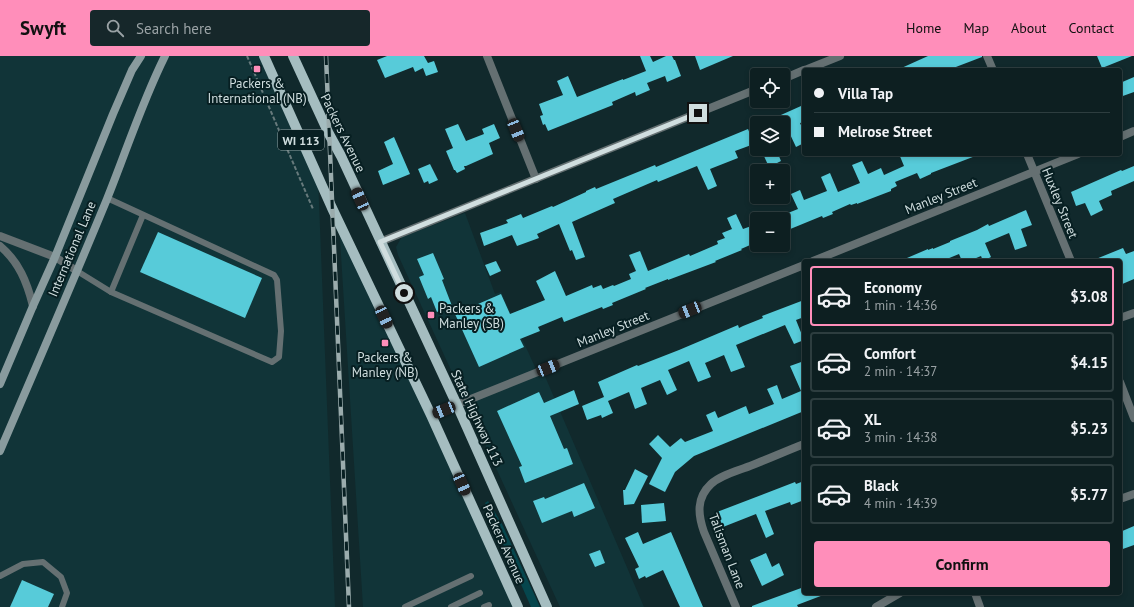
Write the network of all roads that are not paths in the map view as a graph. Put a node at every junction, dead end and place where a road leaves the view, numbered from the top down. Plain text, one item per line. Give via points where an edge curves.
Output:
1 (135, 56) edge
2 (141, 56) edge
3 (165, 56) edge
4 (264, 56) edge
5 (293, 56) edge
6 (487, 56) edge
7 (840, 56) edge
8 (987, 56) edge
9 (810, 68) edge
10 (992, 68) edge
11 (132, 70) junction
12 (802, 71) edge
13 (790, 76) edge
14 (750, 93) edge
15 (1134, 131) edge
16 (1122, 136) edge
17 (1028, 156) edge
18 (1073, 156) edge
19 (1034, 172) junction
20 (536, 179) junction
21 (107, 198) junction
22 (143, 215) junction
23 (0, 236) edge
24 (380, 242) junction
25 (0, 246) edge
26 (54, 258) junction
27 (818, 259) edge
28 (1070, 259) edge
29 (802, 265) edge
30 (77, 271) junction
31 (111, 292) junction
32 (32, 306) junction
33 (1134, 312) edge
34 (1122, 317) edge
35 (0, 384) edge
36 (1122, 387) edge
37 (457, 405) junction
38 (431, 415) junction
39 (1134, 418) edge
40 (802, 445) edge
41 (0, 451) edge
42 (1134, 494) edge
43 (1122, 499) edge
44 (0, 576) edge
45 (471, 576) dead end
46 (480, 593) dead end
47 (897, 595) edge
48 (975, 595) edge
49 (62, 607) edge
50 (405, 607) edge
51 (451, 607) edge
52 (518, 607) edge
53 (548, 607) edge
54 (736, 607) edge
55 (876, 607) edge
56 (980, 607) edge

1 - 11 main road
2 - 11 main road, International Lane
3 - 21 main road, International Lane
4 - 38 main road, Packers Avenue / WI 113 via 329,202
5 - 24 main road, Packers Avenue / WI 113
6 - 20 street
7 - 9 street
8 - 10 street
11 - 26 main road, International Lane
12 - 13 street
14 - 20 street
15 - 16 street
17 - 19 street, Huxley Street
18 - 19 street, Manley Street
19 - 27 street, Manley Street
19 - 28 street, Huxley Street
20 - 24 street
21 - 22 lane
21 - 30 main road, International Lane
22 - 31 lane
22 - 31 lane via 274,275 277,280 281,331 279,357 272,362
23 - 26 street
24 - 37 main road, State Highway 113 / WI 113
25 - 32 street via 20,269 28,287
26 - 30 street
26 - 32 main road, International Lane
29 - 37 street, Manley Street
30 - 31 lane
30 - 41 main road, International Lane
32 - 35 main road, International Lane
33 - 34 street
36 - 39 street
37 - 38 street, Manley Street
37 - 53 main road, State Highway 113 / WI 113
38 - 52 main road, Packers Avenue / WI 113
40 - 54 street, Talisman Lane via 724,476 711,484 704,494 699,508 700,520
42 - 43 street
44 - 49 lane via 23,564 43,562 61,577 67,593
45 - 50 lane
46 - 51 lane
47 - 55 street
48 - 56 street

